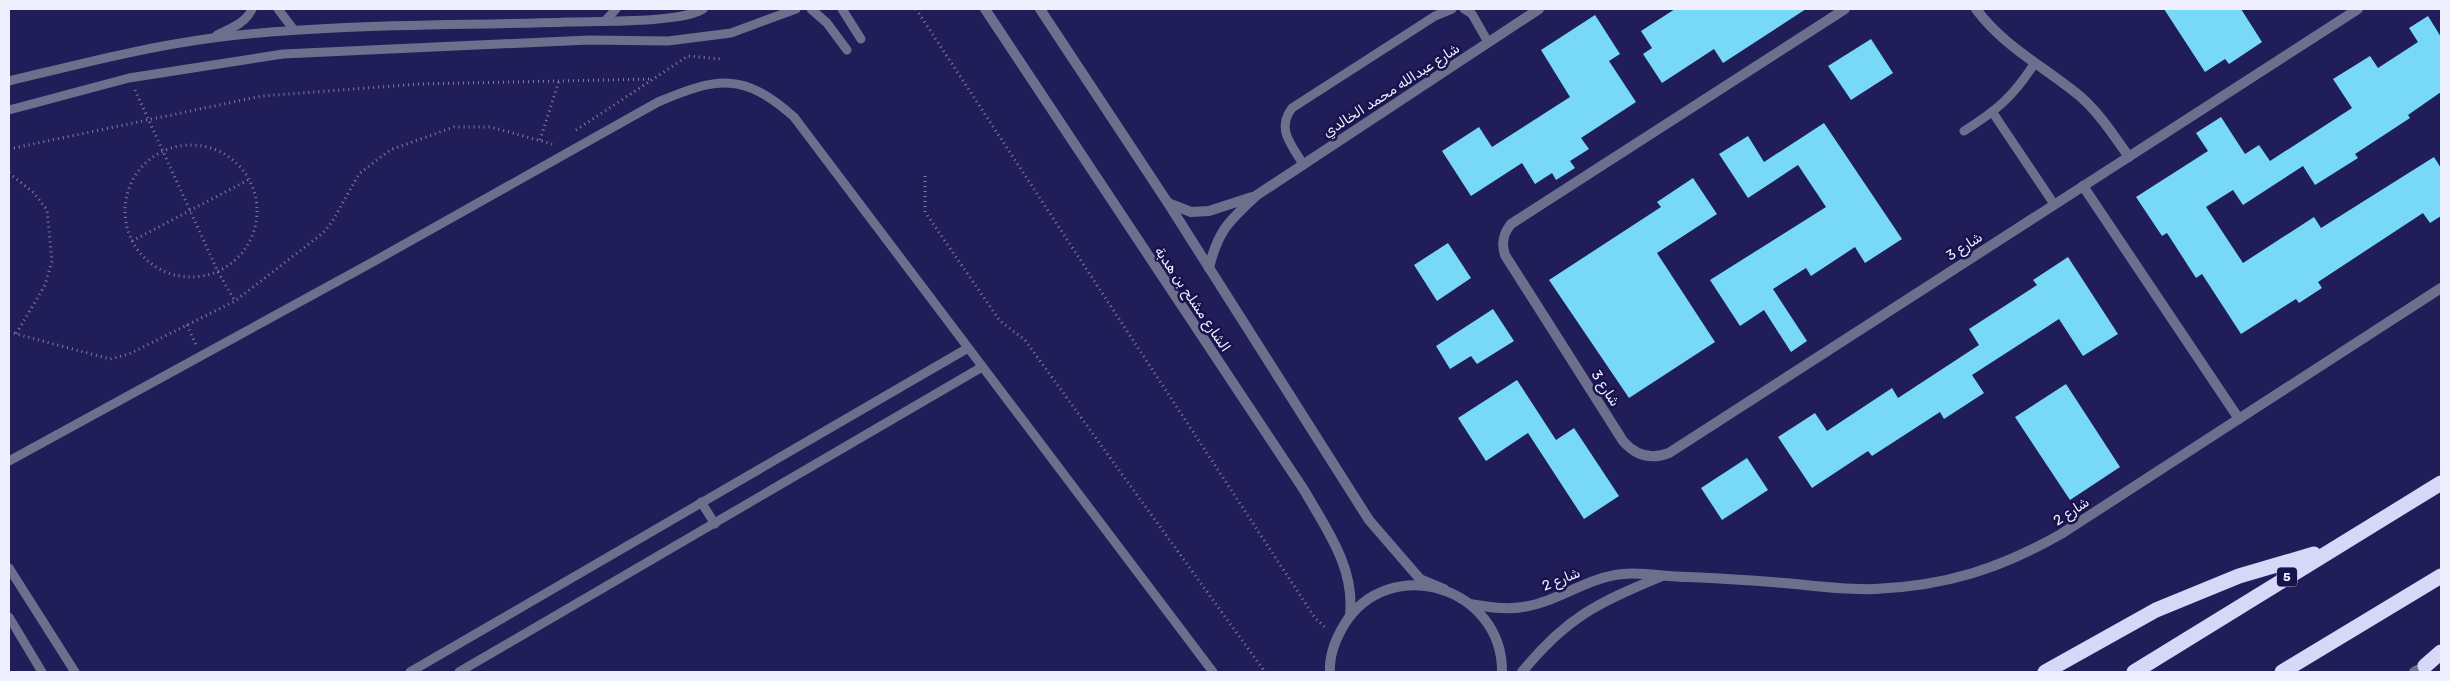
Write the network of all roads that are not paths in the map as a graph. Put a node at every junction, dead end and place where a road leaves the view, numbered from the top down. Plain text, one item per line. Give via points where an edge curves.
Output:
1 (252, 9) edge
2 (278, 9) edge
3 (616, 9) edge
4 (702, 9) edge
5 (796, 9) edge
6 (811, 9) edge
7 (842, 9) edge
8 (985, 9) edge
9 (1040, 9) edge
10 (1452, 9) edge
11 (1464, 9) edge
12 (1539, 9) edge
13 (1845, 9) edge
14 (1976, 9) edge
15 (2358, 9) edge
16 (605, 21) junction
17 (294, 30) junction
18 (212, 38) junction
19 (861, 39) dead end
20 (1488, 42) junction
21 (847, 50) dead end
22 (2034, 64) junction
23 (9, 81) edge
24 (9, 110) edge
25 (1993, 113) junction
26 (1964, 131) dead end
27 (2128, 157) junction
28 (1304, 164) junction
29 (2083, 186) junction
30 (1257, 194) junction
31 (1168, 203) junction
32 (2054, 204) junction
33 (1209, 268) junction
34 (2441, 288) edge
35 (968, 348) junction
36 (982, 367) junction
37 (2239, 419) junction
38 (9, 461) edge
39 (2441, 483) edge
40 (701, 502) junction
41 (715, 524) junction
42 (2332, 549) junction
43 (9, 568) edge
44 (2441, 576) edge
45 (1661, 577) junction
46 (1444, 589) junction
47 (1470, 604) junction
48 (1350, 615) junction
49 (9, 617) edge
50 (2441, 652) edge
51 (2441, 658) edge
52 (2420, 669) edge
53 (42, 672) edge
54 (74, 672) edge
55 (410, 672) edge
56 (459, 672) edge
57 (1213, 672) edge
58 (1330, 672) edge
59 (1502, 672) edge
60 (1522, 672) edge
61 (2045, 672) edge
62 (2134, 672) edge
63 (2282, 672) edge

1 - 18 lane via 241,23
2 - 17 lane
3 - 16 lane
4 - 16 lane via 688,16
5 - 24 lane via 731,33 710,37 283,54 129,78
6 - 21 lane via 827,23
7 - 19 lane
8 - 48 street, الشارع مشلح بن هدبة via 1304,490 1339,551 1350,583
9 - 31 street, الشارع مشلح بن هدبة
10 - 28 lane via 1435,16 1292,108 1284,118 1284,128
11 - 20 lane via 1472,14
12 - 20 street, شارع عبدالله محمد الخالدي
13 - 32 street, شارع 3 via 1506,230 1502,244 1505,255 1629,448 1654,457 1670,453
14 - 22 street via 2000,37
15 - 27 street, شارع 3
16 - 17 lane
17 - 18 lane
18 - 23 lane via 111,56
20 - 28 street, شارع عبدالله محمد الخالدي
22 - 25 lane via 2009,99
22 - 27 street via 2083,98 2107,124
25 - 26 lane
25 - 32 lane
27 - 29 street, شارع 3
28 - 30 street, شارع عبدالله محمد الخالدي
29 - 32 street, شارع 3
29 - 37 street
30 - 31 street, شارع عبدالله محمد الخالدي via 1209,211 1191,212
30 - 33 street, شارع عبدالله محمد الخالدي via 1223,228 1215,243
31 - 33 street, الشارع مشلح بن هدبة
33 - 46 street, الشارع مشلح بن هدبة via 1370,520 1420,579
34 - 37 street, شارع 2
35 - 36 lane
35 - 38 lane via 794,117 773,98 750,87 720,82 690,89 658,102
35 - 40 lane
36 - 41 lane
36 - 57 lane
37 - 45 street, شارع 2 via 2024,555 1950,580 1874,589
39 - 42 highway, 5
40 - 41 lane
40 - 55 lane
41 - 56 lane
42 - 61 highway via 2238,576 2156,610
42 - 62 highway, 5
43 - 54 lane
44 - 63 highway
45 - 47 street, شارع 2 via 1637,573 1603,578 1523,607
45 - 60 street, شارع 2 via 1585,611 1542,648
46 - 47 street
46 - 48 street via 1418,585 1393,588 1369,599
47 - 59 street via 1486,620 1497,639
48 - 58 street via 1336,637
49 - 53 lane
50 - 52 highway
51 - 52 street

